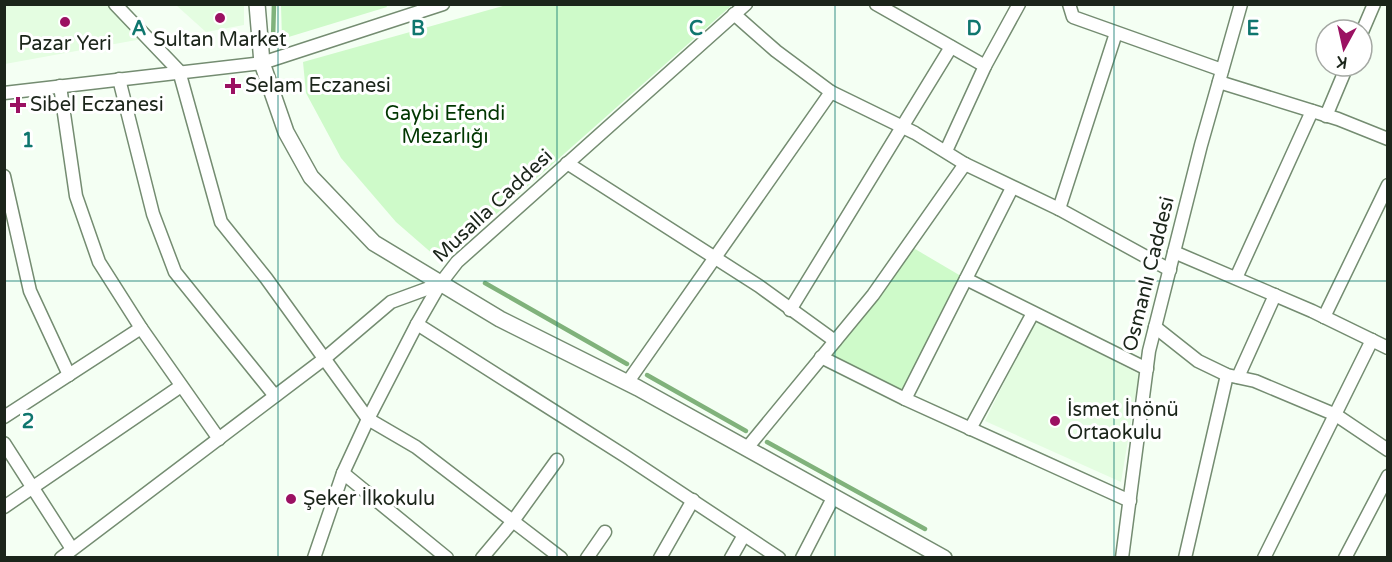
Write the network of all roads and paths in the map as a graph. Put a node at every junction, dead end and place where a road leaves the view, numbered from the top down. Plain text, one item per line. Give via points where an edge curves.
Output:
1 (115, 4) edge
2 (257, 4) edge
3 (443, 4) edge
4 (746, 4) edge
5 (876, 4) edge
6 (1019, 4) edge
7 (1069, 4) edge
8 (1241, 4) edge
9 (1374, 4) edge
10 (401, 10) edge
11 (734, 14) junction
12 (1368, 18) edge
13 (1116, 33) junction
14 (951, 47) junction
15 (262, 63) junction
16 (985, 66) junction
17 (179, 71) junction
18 (1220, 76) junction
19 (1342, 78) edge
20 (119, 79) junction
21 (60, 86) junction
22 (831, 92) junction
23 (4, 93) edge
24 (1312, 111) junction
25 (1326, 116) junction
26 (902, 127) junction
27 (1388, 139) edge
28 (946, 151) junction
29 (567, 163) junction
30 (965, 164) junction
31 (4, 176) edge
32 (1388, 185) edge
33 (1012, 188) junction
34 (1059, 209) junction
35 (1174, 252) junction
36 (714, 257) junction
37 (1170, 270) junction
38 (1236, 278) junction
39 (966, 279) junction
40 (440, 284) junction
41 (1275, 295) junction
42 (790, 310) junction
43 (1033, 313) junction
44 (1324, 317) junction
45 (417, 324) junction
46 (1155, 327) junction
47 (141, 328) junction
48 (1372, 340) junction
49 (835, 341) junction
50 (1388, 348) edge
51 (821, 357) junction
52 (324, 359) junction
53 (1147, 369) junction
54 (69, 375) junction
55 (1233, 376) junction
56 (627, 383) junction
57 (181, 386) junction
58 (275, 396) junction
59 (905, 399) junction
60 (1336, 415) junction
61 (4, 417) edge
62 (368, 419) junction
63 (970, 429) junction
64 (219, 439) junction
65 (4, 442) edge
66 (747, 448) junction
67 (1388, 450) edge
68 (557, 460) dead end
69 (343, 472) junction
70 (1388, 476) edge
71 (32, 487) junction
72 (834, 496) junction
73 (693, 500) junction
74 (1130, 501) junction
75 (4, 507) edge
76 (513, 521) junction
77 (605, 532) dead end
78 (744, 535) junction
79 (72, 549) junction
80 (446, 557) edge
81 (61, 558) edge
82 (314, 558) edge
83 (482, 558) edge
84 (561, 558) edge
85 (587, 558) edge
86 (660, 558) edge
87 (731, 558) edge
88 (779, 558) edge
89 (802, 558) edge
90 (944, 558) edge
91 (1122, 558) edge
92 (1185, 558) edge
93 (1264, 558) edge
94 (1345, 558) edge

1 - 17 street
2 - 15 street
3 - 10 street
4 - 11 street, Musalla Caddesi
5 - 14 street
6 - 16 street
7 - 13 street via 1073,17
8 - 18 street, Osmanlı Caddesi
9 - 12 street
10 - 15 street
11 - 22 street
11 - 29 street, Musalla Caddesi
13 - 18 street
13 - 34 street
14 - 16 street
14 - 26 street
15 - 17 street
15 - 40 street via 286,132 311,177 374,243
16 - 28 street
17 - 20 street
17 - 52 street via 221,222
18 - 24 street
18 - 35 street, Osmanlı Caddesi
19 - 25 street
20 - 21 street
20 - 58 street via 153,214 175,272
21 - 23 street
21 - 47 street via 76,196 99,262
22 - 26 street
22 - 36 street
24 - 25 street
24 - 38 street
25 - 27 street
26 - 28 street
26 - 42 street
28 - 30 street
29 - 36 street
29 - 40 street, Musalla Caddesi via 457,262
30 - 33 street
30 - 49 street via 873,295
31 - 54 street via 30,291
32 - 44 street
33 - 34 street
33 - 39 street
34 - 37 street
35 - 37 street, Osmanlı Caddesi
35 - 38 street
36 - 42 street
36 - 56 street
37 - 46 street, Osmanlı Caddesi
38 - 41 street
39 - 43 street
39 - 59 street
40 - 45 street, Musalla Caddesi
40 - 52 street via 391,302
40 - 56 street
41 - 44 street
41 - 55 street
42 - 49 street
43 - 53 street
43 - 63 street
44 - 48 street
45 - 62 street, Musalla Caddesi
45 - 73 street
46 - 53 street, Osmanlı Caddesi
46 - 55 street via 1198,361
47 - 54 street
47 - 57 street
48 - 50 street
48 - 60 street
49 - 51 street
51 - 59 street
51 - 66 street
52 - 58 street
52 - 62 street
53 - 74 street, Osmanlı Caddesi
54 - 61 street
55 - 60 street via 1255,381
55 - 92 street
56 - 66 street
57 - 64 street
57 - 71 street
58 - 64 street
59 - 63 street
60 - 67 street
60 - 93 street
62 - 69 street, Musalla Caddesi
62 - 76 street via 416,447
63 - 74 street
64 - 79 street
65 - 71 street
66 - 72 street
68 - 76 street
69 - 80 street
69 - 82 street, Musalla Caddesi
70 - 94 street
71 - 75 street
71 - 79 street
72 - 89 street
72 - 90 street
73 - 78 street
73 - 86 street
74 - 91 street, Osmanlı Caddesi
76 - 83 street
76 - 84 street
77 - 85 street
78 - 87 street
78 - 88 street
79 - 81 street

